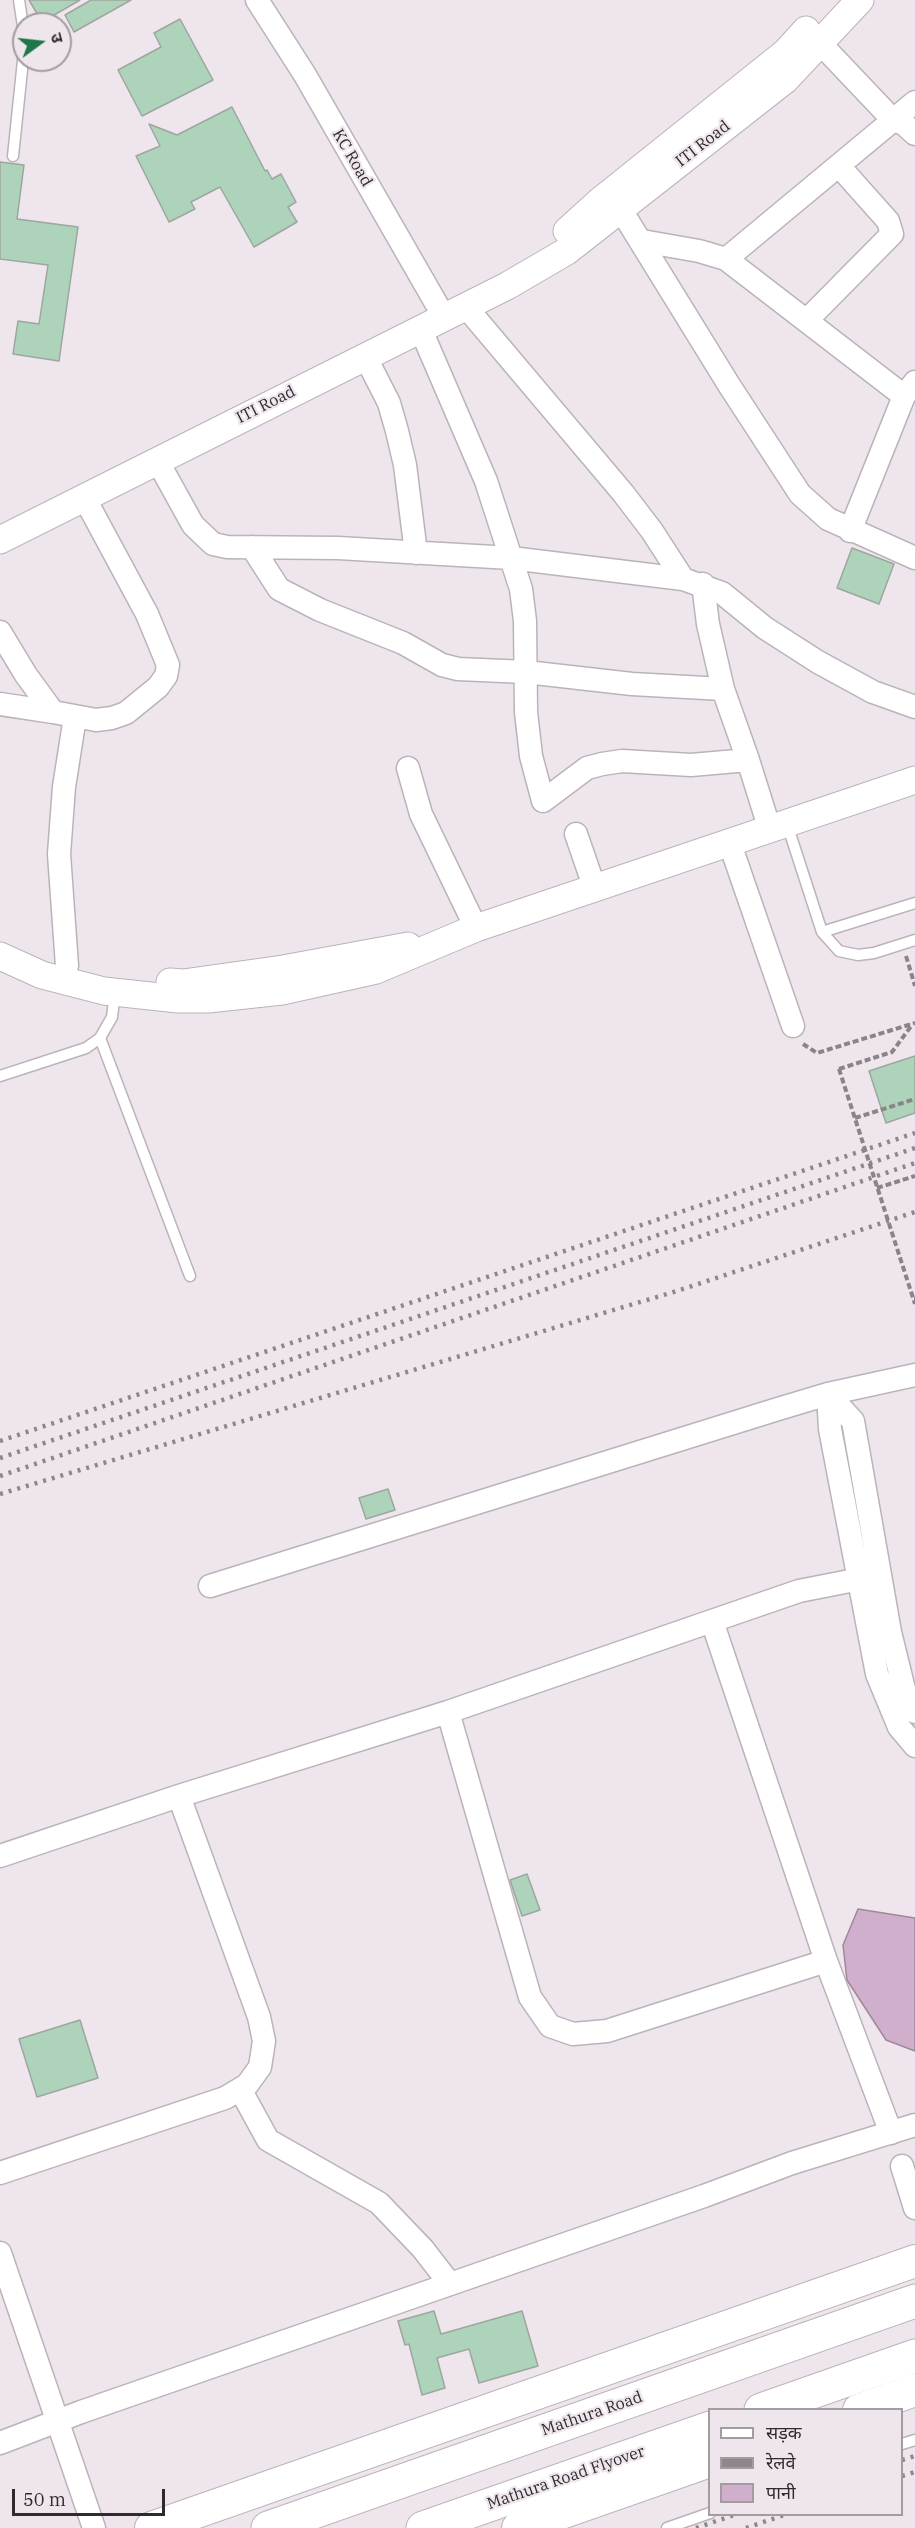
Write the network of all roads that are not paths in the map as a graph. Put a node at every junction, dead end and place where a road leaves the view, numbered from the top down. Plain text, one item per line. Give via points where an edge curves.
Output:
1 (257, 0) edge
2 (834, 0) edge
3 (860, 0) edge
4 (819, 42) junction
5 (22, 72) edge
6 (915, 102) edge
7 (893, 120) junction
8 (915, 134) edge
9 (13, 156) dead end
10 (839, 166) junction
11 (621, 210) junction
12 (642, 241) junction
13 (726, 259) junction
14 (532, 270) junction
15 (444, 318) junction
16 (807, 320) junction
17 (365, 356) junction
18 (912, 387) edge
19 (158, 460) junction
20 (84, 497) junction
21 (850, 531) junction
22 (0, 540) edge
23 (252, 548) junction
24 (416, 553) junction
25 (511, 558) junction
26 (915, 558) edge
27 (693, 581) junction
28 (0, 632) edge
29 (526, 672) junction
30 (723, 689) junction
31 (0, 704) edge
32 (915, 707) edge
33 (64, 715) junction
34 (748, 760) junction
35 (408, 768) dead end
36 (915, 780) edge
37 (778, 827) junction
38 (576, 834) dead end
39 (730, 843) junction
40 (595, 889) junction
41 (915, 903) edge
42 (476, 928) junction
43 (822, 932) junction
44 (0, 939) edge
45 (915, 940) edge
46 (441, 941) junction
47 (0, 956) edge
48 (67, 966) junction
49 (115, 992) junction
50 (793, 1026) road end
51 (100, 1038) junction
52 (0, 1076) edge
53 (190, 1276) dead end
54 (915, 1375) edge
55 (828, 1394) junction
56 (860, 1579) junction
57 (210, 1586) dead end
58 (712, 1621) junction
59 (448, 1712) junction
60 (915, 1712) edge
61 (915, 1746) edge
62 (179, 1796) junction
63 (0, 1856) edge
64 (826, 1961) junction
65 (240, 2089) junction
66 (915, 2125) edge
67 (891, 2133) junction
68 (902, 2166) dead end
69 (0, 2173) edge
70 (915, 2208) edge
71 (0, 2253) edge
72 (915, 2261) edge
73 (450, 2284) junction
74 (915, 2301) edge
75 (915, 2356) edge
76 (915, 2390) edge
77 (764, 2408) edge
78 (862, 2408) edge
79 (57, 2423) junction
80 (708, 2429) edge
81 (0, 2443) edge
82 (708, 2462) edge
83 (708, 2514) edge
84 (94, 2528) edge
85 (151, 2528) edge
86 (268, 2528) edge
87 (423, 2528) edge
88 (518, 2528) edge
89 (667, 2528) edge

1 - 15 street, KC Road via 305,75
2 - 14 street, ITI Road via 786,52 600,201 560,236
3 - 4 street, ITI Road
4 - 7 street
4 - 11 street, ITI Road via 785,80
5 - 9 lane
6 - 7 street
7 - 8 street
7 - 10 street
10 - 13 street
10 - 16 street via 888,221 892,234
11 - 12 street
11 - 14 street, ITI Road via 567,251
12 - 13 street
12 - 21 street via 800,494 828,519
13 - 16 street
14 - 15 street, ITI Road
15 - 17 street, ITI Road
15 - 25 street via 486,481
15 - 27 street via 623,493
16 - 18 street
17 - 19 street, ITI Road
17 - 24 street via 389,403 397,431
18 - 21 street
19 - 20 street, ITI Road
19 - 23 street via 193,525 204,537 213,544
20 - 22 street, ITI Road
20 - 33 street via 147,614 168,665 158,687 126,713 96,720
21 - 26 street
23 - 24 street
23 - 29 street via 279,589 320,610 403,643 442,665
24 - 25 street
25 - 27 street
25 - 29 street via 521,589
27 - 30 street
27 - 32 street via 722,593 765,628 818,662 873,692
28 - 33 street via 26,675
29 - 30 street
29 - 34 street via 531,756 543,801 587,768 602,764 692,765
30 - 34 street
31 - 33 street
33 - 48 street via 59,854
34 - 37 street
35 - 42 street via 421,814
36 - 37 street
37 - 39 street
37 - 43 lane
38 - 40 street
39 - 40 street
39 - 50 street
40 - 42 street
41 - 43 lane
42 - 46 street
43 - 45 lane via 839,951 858,955
44 - 48 street
46 - 48 street via 183,983
46 - 49 street via 376,970 282,991 208,999
47 - 49 street via 42,975
49 - 51 lane via 112,1017
51 - 52 lane via 86,1048
51 - 53 lane
54 - 55 street
55 - 56 street via 830,1429
55 - 57 street
55 - 60 street via 853,1421 890,1632 904,1689
56 - 58 street via 799,1592
56 - 61 street via 877,1674 899,1727
58 - 59 street
58 - 64 street
59 - 62 street
59 - 64 street via 530,1997 550,2026 573,2034 607,2031
62 - 63 street
62 - 65 street via 259,2017 264,2042 260,2067
64 - 67 street
65 - 69 street via 225,2098
65 - 73 street via 268,2140 379,2203
66 - 67 street
67 - 73 street via 792,2163
68 - 70 street
71 - 79 street
72 - 85 main road
73 - 79 street
74 - 86 highway, Mathura Road
75 - 77 highway
76 - 78 main road
79 - 81 street
79 - 84 street
80 - 87 highway, Mathura Road Flyover
82 - 88 main road
83 - 89 lane

